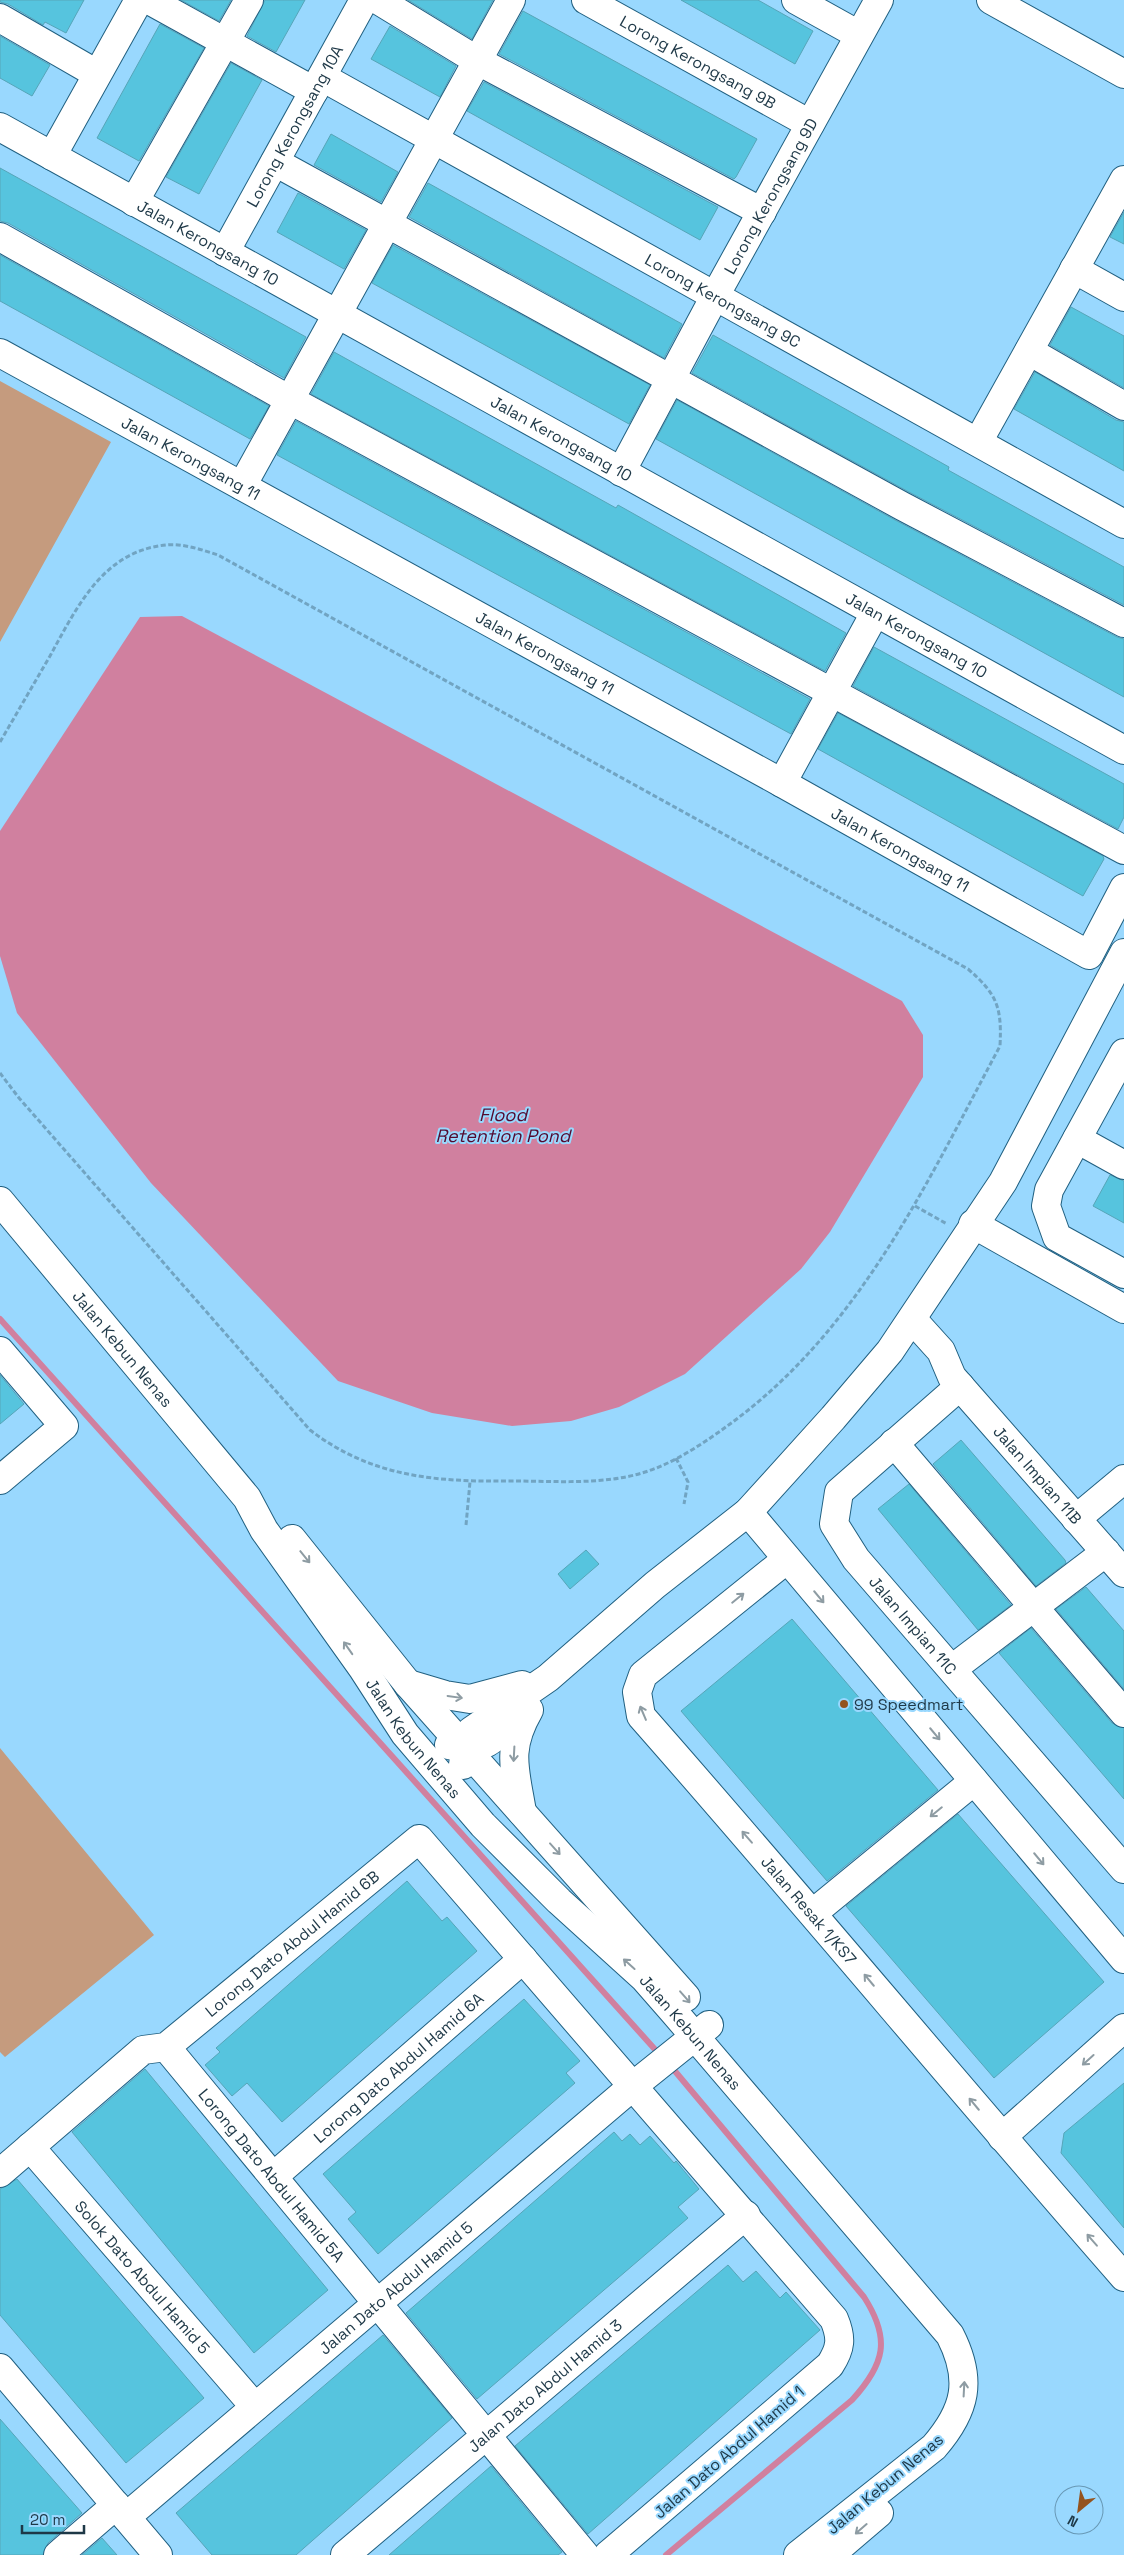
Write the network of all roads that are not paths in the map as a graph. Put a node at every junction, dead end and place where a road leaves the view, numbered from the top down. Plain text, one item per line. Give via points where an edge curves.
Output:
1 (139, 0) edge
2 (149, 0) edge
3 (249, 0) edge
4 (364, 0) edge
5 (378, 0) edge
6 (511, 0) edge
7 (586, 0) edge
8 (796, 0) edge
9 (879, 0) edge
10 (991, 0) edge
11 (0, 18) edge
12 (859, 35) junction
13 (226, 42) junction
14 (478, 61) junction
15 (97, 74) junction
16 (1124, 74) edge
17 (318, 84) junction
18 (810, 124) junction
19 (0, 127) edge
20 (434, 140) junction
21 (52, 156) junction
22 (275, 162) junction
23 (1123, 184) edge
24 (134, 202) junction
25 (762, 212) junction
26 (386, 223) junction
27 (0, 237) edge
28 (225, 252) junction
29 (1074, 269) junction
30 (715, 296) junction
31 (1124, 297) edge
32 (338, 314) junction
33 (1029, 351) junction
34 (0, 353) edge
35 (670, 379) junction
36 (290, 400) junction
37 (1124, 406) edge
38 (978, 442) junction
39 (622, 472) junction
40 (242, 486) junction
41 (1124, 524) edge
42 (875, 612) junction
43 (1124, 623) edge
44 (831, 693) junction
45 (1124, 750) edge
46 (782, 783) junction
47 (1124, 850) edge
48 (1124, 888) edge
49 (1124, 954) edge
50 (1123, 1057) edge
51 (1077, 1140) junction
52 (1124, 1166) edge
53 (0, 1200) edge
54 (969, 1229) junction
55 (1124, 1274) edge
56 (1124, 1309) edge
57 (907, 1327) junction
58 (0, 1351) edge
59 (956, 1381) junction
60 (894, 1443) junction
61 (1124, 1479) edge
62 (0, 1480) edge
63 (247, 1498) junction
64 (748, 1512) junction
65 (1076, 1518) junction
66 (1106, 1552) junction
67 (787, 1559) junction
68 (1124, 1573) edge
69 (1034, 1607) junction
70 (363, 1669) junction
71 (952, 1669) junction
72 (548, 1678) junction
73 (408, 1684) junction
74 (1124, 1713) edge
75 (464, 1748) junction
76 (974, 1781) junction
77 (522, 1812) junction
78 (506, 1848) junction
79 (1124, 1869) edge
80 (813, 1913) junction
81 (523, 1959) junction
82 (1124, 1959) edge
83 (673, 2011) junction
84 (1124, 2028) edge
85 (702, 2031) junction
86 (166, 2047) junction
87 (663, 2062) junction
88 (718, 2064) junction
89 (633, 2086) junction
90 (1002, 2137) junction
91 (30, 2147) junction
92 (0, 2173) edge
93 (274, 2176) junction
94 (746, 2214) junction
95 (1124, 2276) edge
96 (377, 2304) junction
97 (0, 2368) edge
98 (255, 2407) junction
99 (486, 2435) junction
100 (121, 2511) junction
101 (58, 2555) edge
102 (158, 2555) edge
103 (345, 2555) edge
104 (585, 2555) edge
105 (608, 2555) edge
106 (798, 2555) edge
107 (830, 2555) edge

1 - 15 street
2 - 13 street, Lorong Kerongsang 9C
3 - 13 street
4 - 17 street, Lorong Kerongsang 10A
5 - 14 street
6 - 14 street
7 - 18 street, Lorong Kerongsang 9B
8 - 12 street
9 - 12 street, Lorong Kerongsang 9D
10 - 16 street
11 - 15 street
12 - 18 street, Lorong Kerongsang 9D
13 - 17 street, Lorong Kerongsang 9C
13 - 24 street
14 - 20 street
14 - 25 street
15 - 21 street
17 - 20 street, Lorong Kerongsang 9C
17 - 22 street, Lorong Kerongsang 10A
18 - 25 street, Lorong Kerongsang 9D
19 - 21 street, Jalan Kerongsang 10
20 - 26 street
20 - 30 street, Lorong Kerongsang 9C
21 - 24 street, Jalan Kerongsang 10
22 - 26 street
22 - 28 street, Lorong Kerongsang 10A
23 - 29 street
24 - 28 street, Jalan Kerongsang 10
25 - 30 street, Lorong Kerongsang 9D
26 - 32 street
26 - 35 street
27 - 36 street
28 - 32 street, Jalan Kerongsang 10
29 - 31 street
29 - 33 street
30 - 35 street, Lorong Kerongsang 9D
30 - 38 street, Lorong Kerongsang 9C
32 - 36 street
32 - 39 street, Jalan Kerongsang 10
33 - 37 street
33 - 38 street
34 - 40 street, Jalan Kerongsang 11
35 - 39 street, Lorong Kerongsang 9D
35 - 43 street
36 - 40 street
36 - 44 street
38 - 41 street, Lorong Kerongsang 9C
39 - 42 street, Jalan Kerongsang 10
40 - 46 street, Jalan Kerongsang 11
42 - 44 street
42 - 45 street, Jalan Kerongsang 10
44 - 46 street
44 - 47 street
46 - 48 street, Jalan Kerongsang 11 via 1089,954
49 - 54 street via 1003,1182
50 - 51 street
51 - 52 street
51 - 55 street via 1049,1190 1046,1206 1057,1236
53 - 63 street, Jalan Kebun Nenas
54 - 56 street
54 - 57 street
57 - 59 street, Jalan Impian 11B via 927,1363
57 - 64 street via 833,1418
58 - 62 street via 64,1426
59 - 60 street, Jalan Impian 11C
59 - 65 street, Jalan Impian 11B
60 - 69 street
60 - 71 street, Jalan Impian 11C via 839,1492 834,1524 856,1559
61 - 65 street
70 -> 63 street, Jalan Kebun Nenas via 264,1530
63 -> 73 street, Jalan Kebun Nenas via 277,1522
64 - 67 street
64 - 72 street via 655,1585
65 - 66 street, Jalan Impian 11B
66 - 68 street, Jalan Impian 11B
66 - 69 street
67 -> 76 street
80 -> 67 street, Jalan Resak 1/KS7 via 642,1716 637,1692 643,1675
69 - 71 street
69 - 74 street
70 - 75 street via 420,1729 445,1744
70 - 78 street, Jalan Kebun Nenas via 404,1734
71 - 79 street, Jalan Impian 11C
73 -> 72 street via 470,1699
72 - 75 street via 471,1731
72 -> 77 street via 516,1738 512,1756
73 - 75 street, Jalan Kebun Nenas
75 - 77 street, Jalan Kebun Nenas
75 - 78 street via 465,1778
76 -> 80 street
76 -> 82 street
77 -> 85 street, Jalan Kebun Nenas
83 -> 78 street, Jalan Kebun Nenas via 645,1979
90 -> 80 street, Jalan Resak 1/KS7
81 - 86 street, Lorong Dato Abdul Hamid 6B via 419,1839
81 - 89 street
81 - 93 street, Lorong Dato Abdul Hamid 6A
83 - 85 street, Jalan Kebun Nenas
83 - 87 street, Jalan Dato Abdul Hamid 5 via 676,2023 674,2039
84 -> 90 street
85 - 87 street
85 - 88 street, Jalan Kebun Nenas
85 -> 107 street, Jalan Kebun Nenas via 966,2335 978,2356 983,2377 982,2396 977,2416 964,2435 938,2462
86 - 91 street via 143,2050
86 - 93 street, Lorong Dato Abdul Hamid 5A
87 - 88 street, Jalan Dato Abdul Hamid 5 via 686,2053
87 - 89 street, Jalan Dato Abdul Hamid 5
106 -> 88 street, Jalan Kebun Nenas via 934,2448 947,2433 961,2407 965,2390 963,2371 959,2352 950,2335
89 - 94 street
89 - 96 street, Jalan Dato Abdul Hamid 5
95 -> 90 street, Jalan Resak 1/KS7
91 - 92 street
91 - 98 street, Solok Dato Abdul Hamid 5
93 - 96 street, Lorong Dato Abdul Hamid 5A
94 - 99 street, Jalan Dato Abdul Hamid 3
94 - 105 street, Jalan Dato Abdul Hamid 1 via 834,2319 841,2342 838,2352 830,2365
96 - 98 street, Jalan Dato Abdul Hamid 5
96 - 99 street, Lorong Dato Abdul Hamid 5A
97 - 100 street
98 - 100 street, Jalan Dato Abdul Hamid 5
99 - 103 street, Jalan Dato Abdul Hamid 3
99 - 104 street, Lorong Dato Abdul Hamid 5A
100 - 101 street, Jalan Dato Abdul Hamid 5
100 - 102 street

